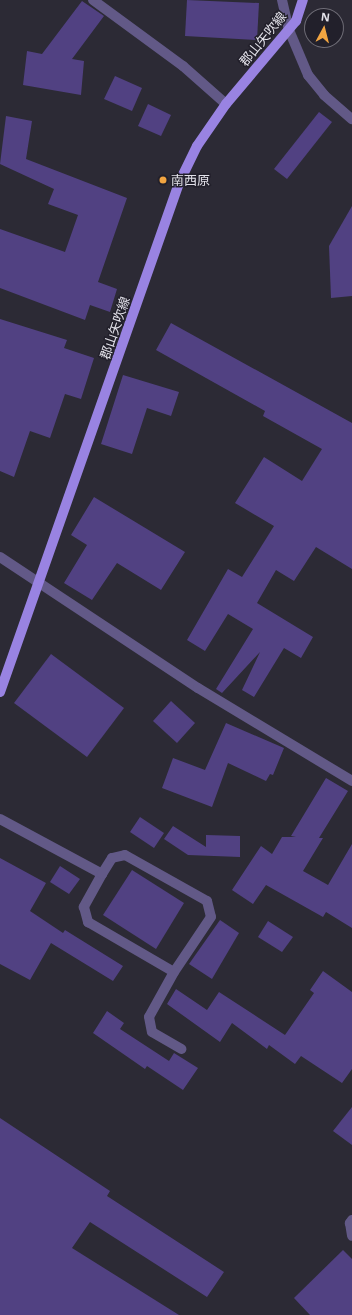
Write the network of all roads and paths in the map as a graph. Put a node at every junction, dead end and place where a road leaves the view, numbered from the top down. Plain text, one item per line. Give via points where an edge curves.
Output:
1 (93, 0) edge
2 (282, 0) edge
3 (303, 0) edge
4 (289, 30) junction
5 (226, 104) junction
6 (352, 119) edge
7 (0, 557) edge
8 (39, 584) junction
9 (0, 692) edge
10 (352, 782) edge
11 (0, 818) edge
12 (102, 874) junction
13 (174, 972) junction
14 (181, 1049) dead end
15 (352, 1220) edge
16 (352, 1236) edge

1 - 5 street via 183,66
2 - 4 street
3 - 4 main road, 郡山矢吹線 via 296,21
4 - 5 main road, 郡山矢吹線
4 - 6 street via 308,75 324,95
5 - 8 main road, 郡山矢吹線 via 198,146 179,183
7 - 8 street
8 - 9 main road, 郡山矢吹線
8 - 10 street via 198,688
11 - 12 street
12 - 13 street via 84,907 88,922
12 - 13 street via 112,858 125,855 207,901 211,917
13 - 14 street via 149,1017 152,1032
15 - 16 street

